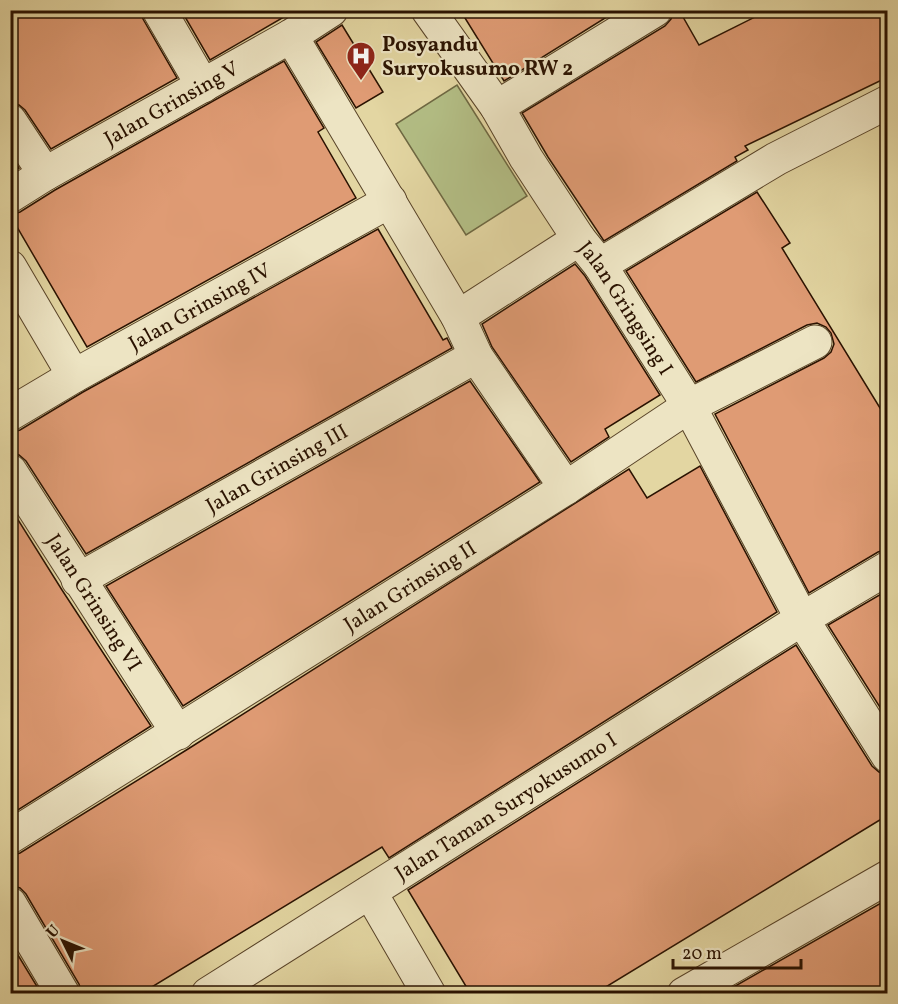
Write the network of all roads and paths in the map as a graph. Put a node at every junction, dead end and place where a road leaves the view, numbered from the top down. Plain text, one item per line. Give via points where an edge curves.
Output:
1 (159, 10) edge
2 (331, 10) edge
3 (428, 10) edge
4 (655, 10) edge
5 (291, 36) junction
6 (203, 86) junction
7 (888, 102) edge
8 (497, 107) junction
9 (10, 121) edge
10 (45, 174) junction
11 (10, 196) edge
12 (390, 201) junction
13 (579, 239) junction
14 (600, 265) junction
15 (10, 267) edge
16 (458, 316) junction
17 (815, 342) dead end
18 (476, 356) junction
19 (74, 376) junction
20 (689, 406) junction
21 (10, 414) edge
22 (10, 471) edge
23 (566, 488) junction
24 (888, 568) edge
25 (78, 580) junction
26 (802, 619) junction
27 (178, 733) junction
28 (888, 756) edge
29 (10, 837) edge
30 (888, 877) edge
31 (370, 892) junction
32 (10, 904) edge
33 (63, 993) edge
34 (208, 993) edge
35 (429, 993) edge
36 (684, 993) edge

1 - 6 street
2 - 5 street, Jalan Grinsing V
3 - 8 street, Jalan Gringsing I
4 - 8 street
5 - 6 street, Jalan Grinsing V
5 - 12 street
6 - 10 street, Jalan Grinsing V
7 - 14 street via 755,172
8 - 13 street, Jalan Gringsing I via 525,158
9 - 10 street
10 - 11 street, Jalan Grinsing V
12 - 16 street
12 - 19 street, Jalan Grinsing IV
13 - 14 street, Jalan Gringsing I
13 - 16 street
14 - 20 street, Jalan Gringsing I
15 - 19 street
16 - 18 street
17 - 20 street, Jalan Grinsing II
18 - 23 street
18 - 25 street, Jalan Grinsing III
19 - 21 street, Jalan Grinsing IV
20 - 23 street, Jalan Grinsing II
20 - 26 street, Jalan Gringsing I
22 - 25 street, Jalan Grinsing VI
23 - 27 street, Jalan Grinsing II
24 - 26 street, Jalan Taman Suryokusumo I
25 - 27 street, Jalan Grinsing VI
26 - 28 street, Jalan Gringsing I
26 - 31 street, Jalan Taman Suryokusumo I
27 - 29 street, Jalan Grinsing II
30 - 36 street
31 - 34 street, Jalan Taman Suryokusumo I
31 - 35 street
32 - 33 street

